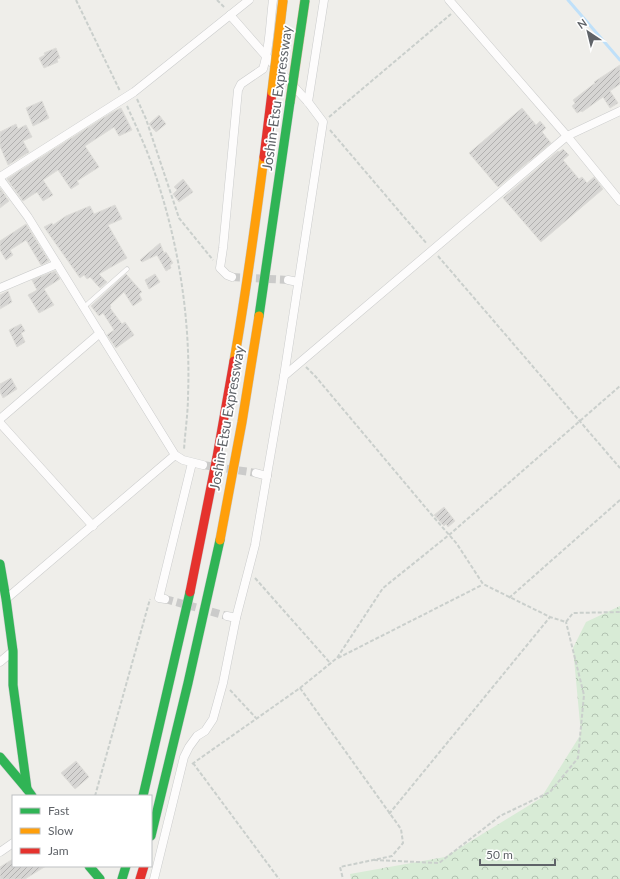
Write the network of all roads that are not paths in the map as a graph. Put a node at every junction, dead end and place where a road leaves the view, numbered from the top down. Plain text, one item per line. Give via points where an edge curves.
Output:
1 (249, 0) edge
2 (273, 0) edge
3 (283, 0) edge
4 (305, 0) edge
5 (324, 0) edge
6 (449, 0) edge
7 (230, 15) junction
8 (266, 56) junction
9 (308, 102) junction
10 (620, 111) edge
11 (567, 136) junction
12 (0, 178) edge
13 (620, 201) edge
14 (57, 264) junction
15 (127, 269) dead end
16 (232, 277) dead end
17 (288, 280) tunnel mouth
18 (298, 282) junction
19 (0, 288) edge
20 (84, 307) junction
21 (100, 333) junction
22 (284, 376) junction
23 (0, 419) edge
24 (0, 423) edge
25 (175, 455) junction
26 (192, 463) junction
27 (203, 465) tunnel mouth
28 (256, 474) tunnel mouth
29 (267, 476) junction
30 (93, 526) junction
31 (0, 564) edge
32 (6, 599) junction
33 (165, 599) dead end
34 (227, 616) tunnel mouth
35 (236, 618) junction
36 (13, 651) junction
37 (0, 662) edge
38 (0, 758) edge
39 (29, 793) edge
40 (143, 795) edge
41 (152, 832) edge
42 (12, 844) edge
43 (0, 852) edge
44 (90, 867) edge
45 (126, 867) edge
46 (144, 867) edge
47 (100, 879) edge
48 (122, 879) edge
49 (140, 879) edge
50 (154, 879) edge

1 - 7 street
2 - 8 street
3 - 40 main road, Joshin-Etsu Expressway, bridge via 252,249 222,427 185,616
4 - 41 main road, Joshin-Etsu Expressway, bridge via 261,304 233,470 202,619
5 - 9 street
6 - 11 street
7 - 8 street
7 - 12 street via 134,92
8 - 9 street
8 - 16 street via 263,69 241,84 238,90 220,268
9 - 18 street via 323,122
10 - 11 street
11 - 13 street
11 - 22 street
12 - 14 street
14 - 19 street
14 - 20 street
15 - 20 lane
17 - 18 street
18 - 22 street
20 - 21 street
21 - 23 street
21 - 25 street
22 - 29 street
24 - 30 street
25 - 26 street
25 - 30 street
26 - 27 street
26 - 33 street via 159,598
28 - 29 street
29 - 35 street via 255,545
30 - 32 street
31 - 32 main road
32 - 36 main road
34 - 35 street
35 - 50 street via 213,719 197,736 184,757
36 - 37 street
36 - 39 main road via 13,685
38 - 39 main road
42 - 43 street
44 - 47 main road
45 - 48 main road
46 - 49 main road

